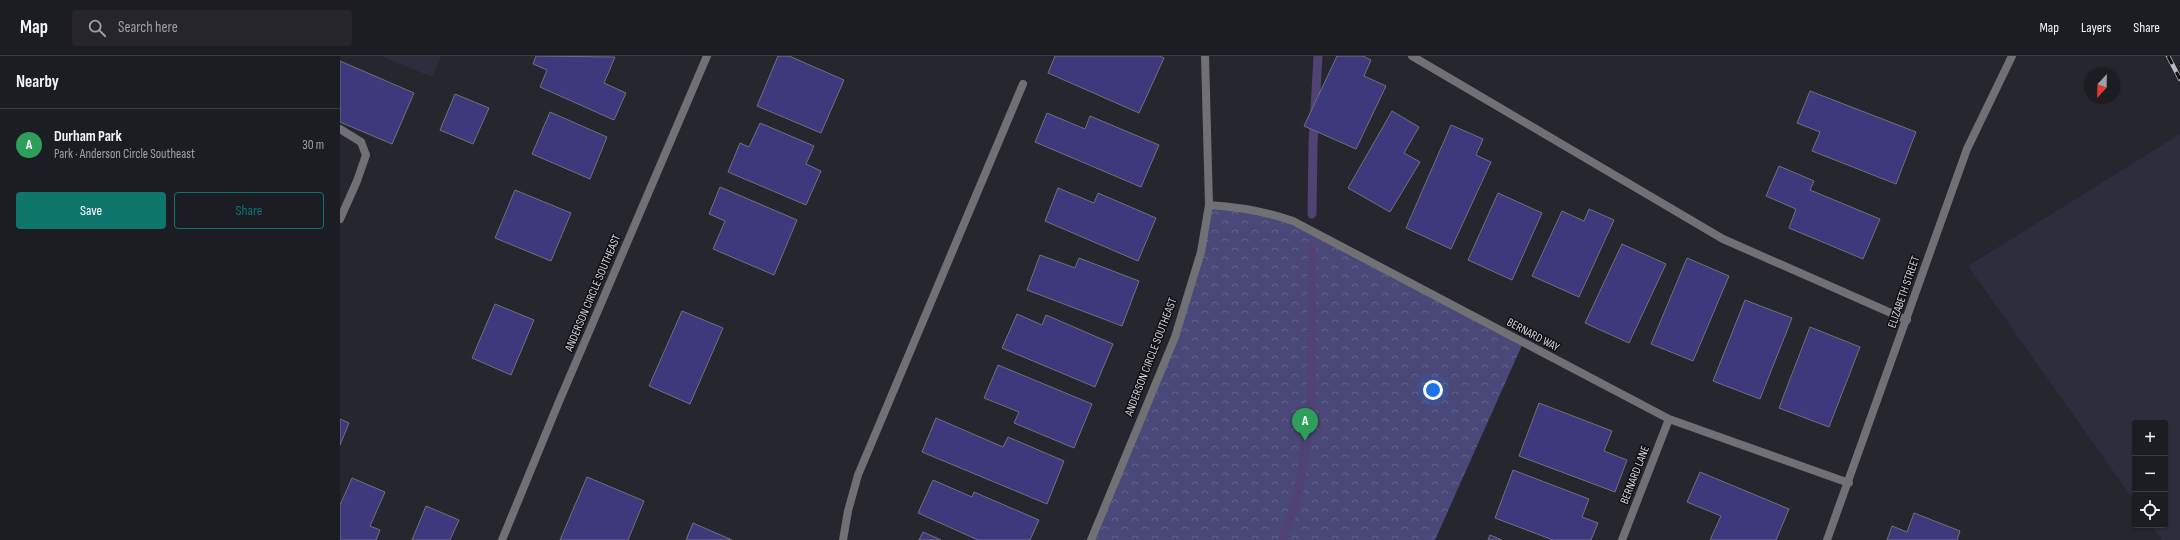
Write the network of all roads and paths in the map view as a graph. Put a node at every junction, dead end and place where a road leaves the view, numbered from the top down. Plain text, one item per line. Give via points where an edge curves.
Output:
1 (706, 56) edge
2 (1205, 56) edge
3 (1412, 56) edge
4 (2012, 56) edge
5 (1023, 84) dead end
6 (340, 129) edge
7 (1209, 205) junction
8 (340, 219) edge
9 (1906, 320) junction
10 (1670, 419) junction
11 (1849, 483) junction
12 (502, 540) edge
13 (843, 540) edge
14 (1091, 540) edge
15 (1622, 540) edge
16 (1827, 540) edge

1 - 12 street, ANDERSON CIRCLE SOUTHEAST
2 - 7 street, ANDERSON CIRCLE SOUTHEAST
3 - 9 street via 1723,239
4 - 9 street, ELIZABETH STREET via 1967,149
5 - 13 street via 858,475
6 - 8 street via 361,142 366,156 358,181
7 - 10 street, BERNARD WAY via 1244,207 1268,212 1293,222
7 - 14 street, ANDERSON CIRCLE SOUTHEAST via 1201,252 1174,337
9 - 11 street, ELIZABETH STREET
10 - 11 street, BERNARD WAY
10 - 15 street, BERNARD LANE
11 - 16 street, ELIZABETH STREET

